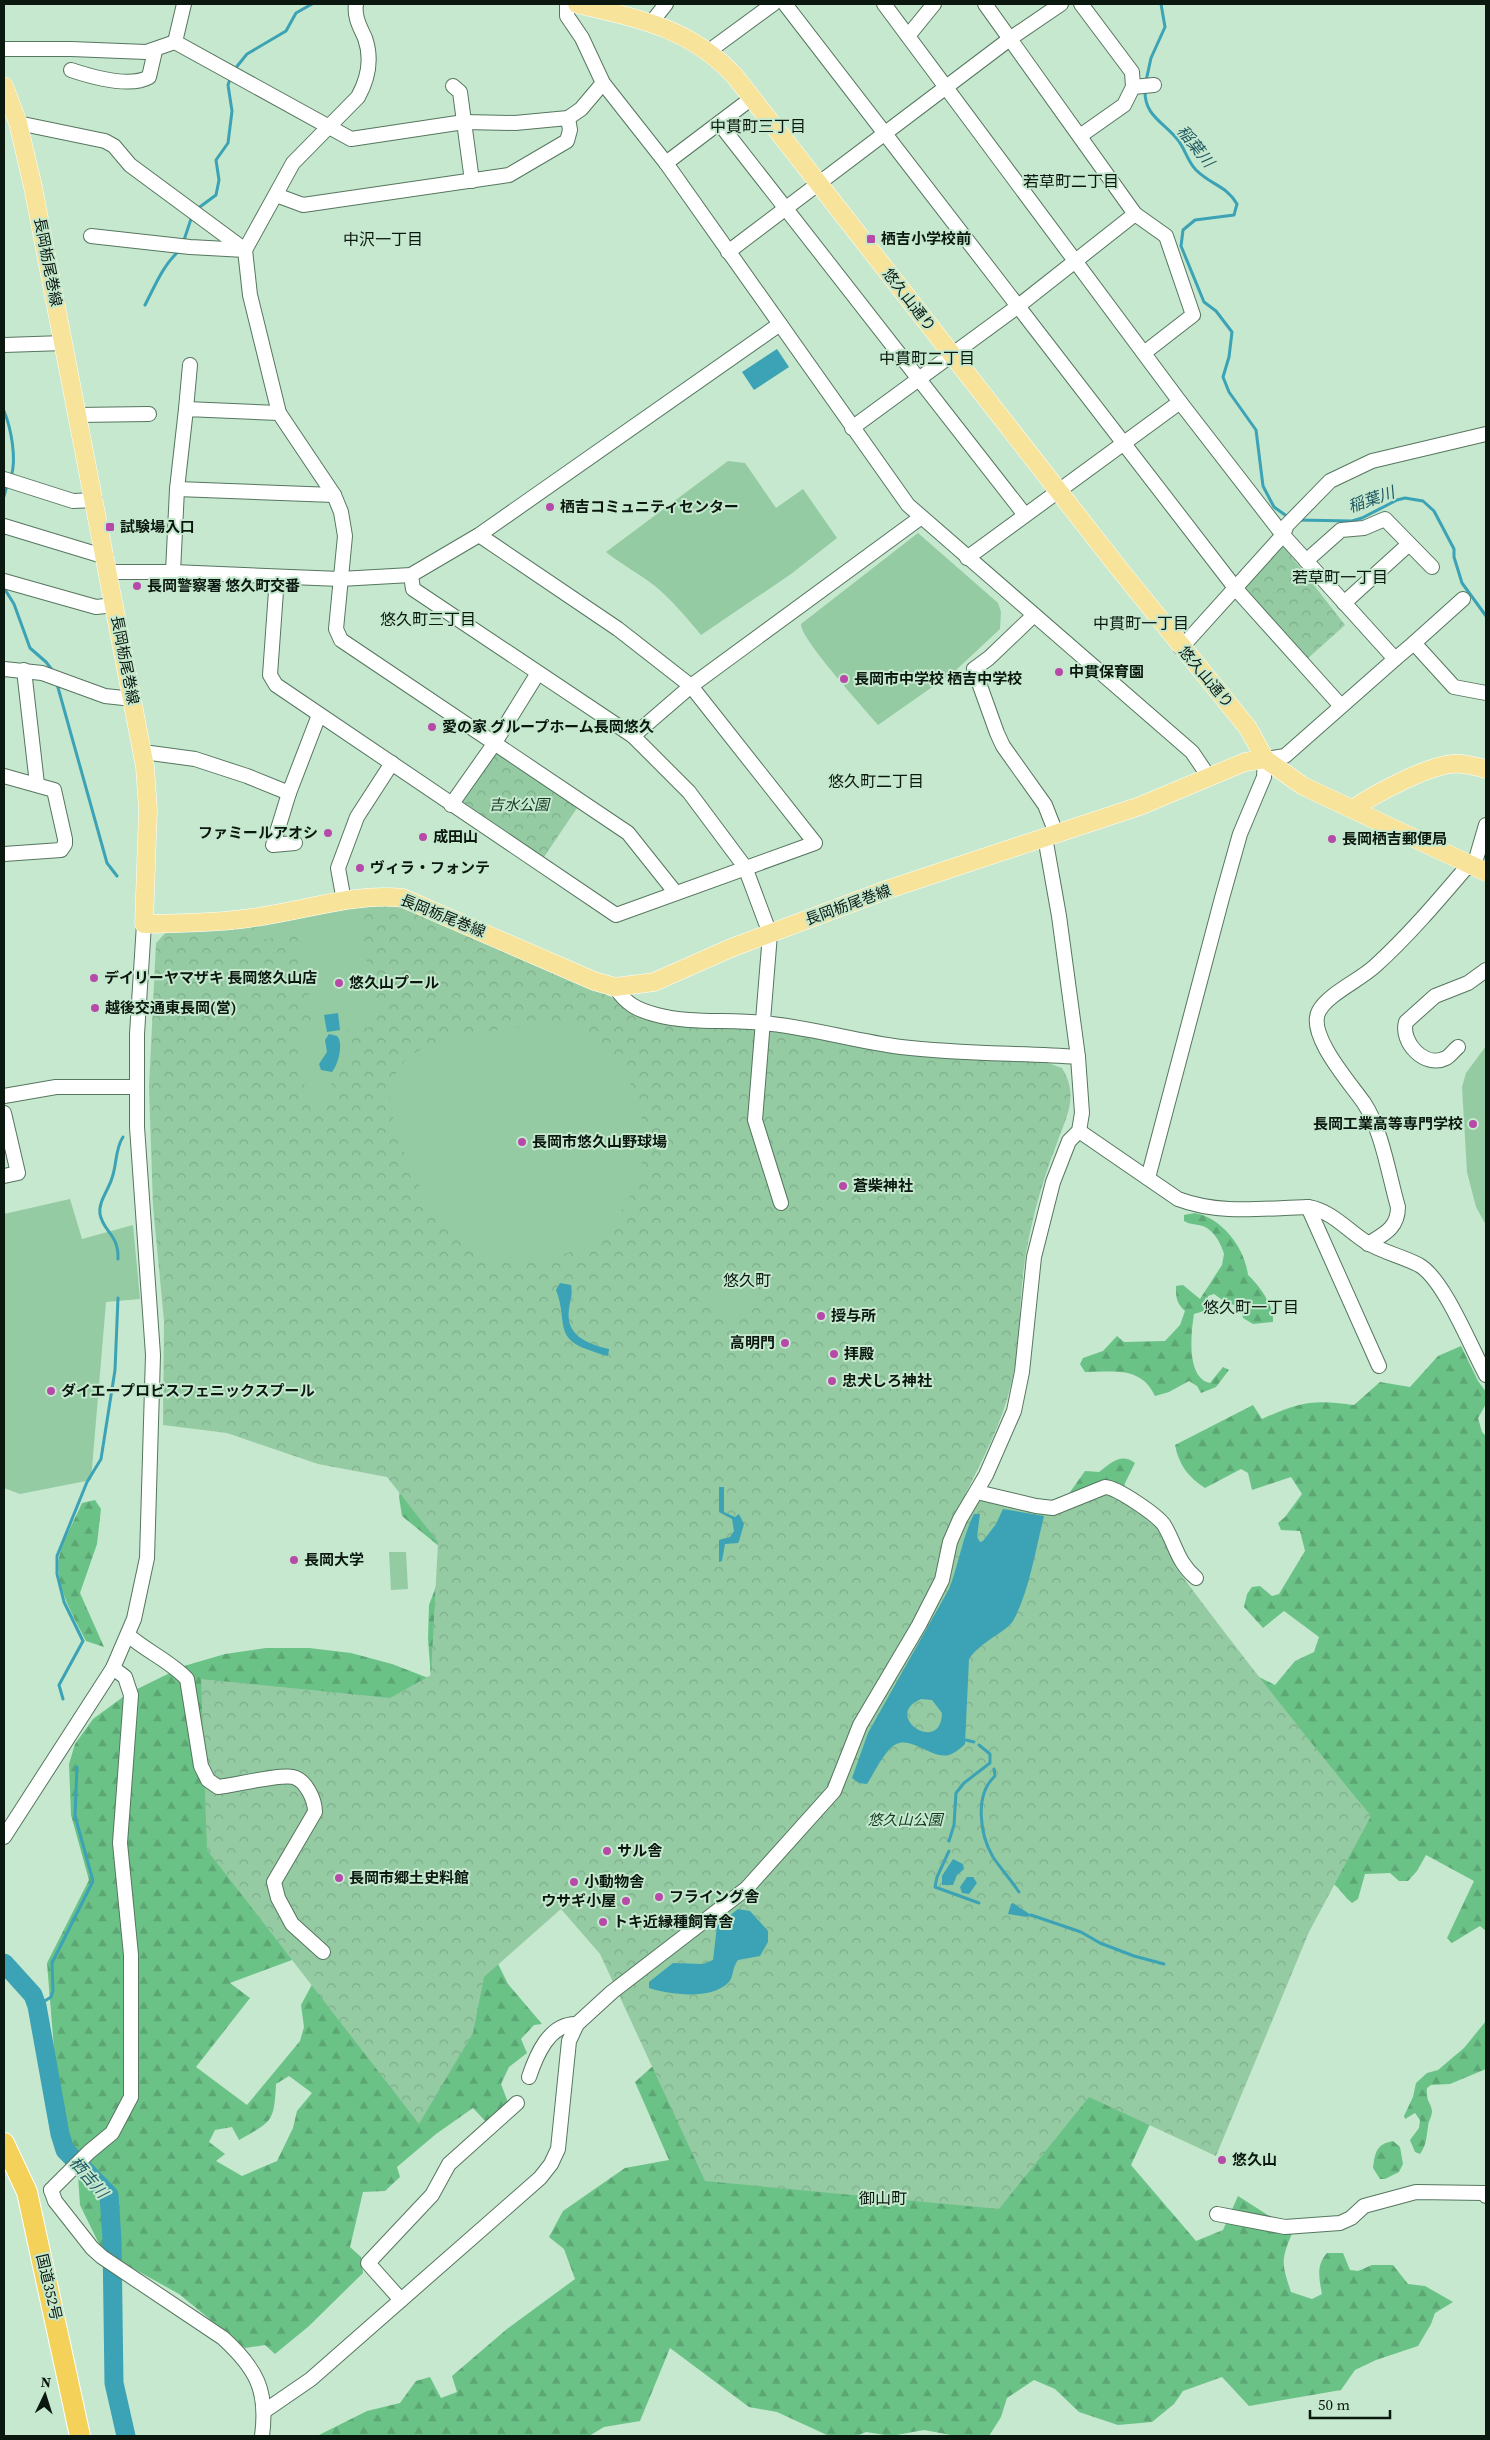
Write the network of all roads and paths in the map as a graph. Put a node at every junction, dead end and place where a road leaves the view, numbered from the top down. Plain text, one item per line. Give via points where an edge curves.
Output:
1 (184, 4) edge
2 (356, 4) edge
3 (567, 4) edge
4 (577, 4) edge
5 (666, 4) edge
6 (773, 4) edge
7 (784, 4) edge
8 (884, 4) edge
9 (934, 4) edge
10 (985, 4) edge
11 (1061, 4) edge
12 (1081, 4) edge
13 (614, 8) edge
14 (651, 24) junction
15 (908, 36) junction
16 (1011, 38) junction
17 (175, 42) junction
18 (4, 49) edge
19 (155, 51) junction
20 (709, 51) junction
21 (71, 70) dead end
22 (603, 83) junction
23 (1154, 85) dead end
24 (4, 86) edge
25 (453, 86) dead end
26 (946, 87) junction
27 (1133, 87) junction
28 (752, 98) junction
29 (568, 118) junction
30 (464, 122) junction
31 (18, 123) junction
32 (719, 123) junction
33 (329, 128) junction
34 (885, 134) junction
35 (1080, 136) junction
36 (666, 163) junction
37 (472, 181) junction
38 (818, 183) junction
39 (276, 195) junction
40 (785, 209) junction
41 (1135, 214) junction
42 (91, 236) dead end
43 (245, 250) junction
44 (728, 252) junction
45 (1076, 260) junction
46 (1017, 306) junction
47 (780, 324) junction
48 (64, 343) junction
49 (4, 345) edge
50 (950, 354) junction
51 (1144, 354) junction
52 (190, 365) dead end
53 (917, 378) junction
54 (1180, 402) junction
55 (186, 409) junction
56 (279, 413) junction
57 (149, 414) dead end
58 (77, 415) junction
59 (852, 428) junction
60 (1486, 434) edge
61 (1124, 443) junction
62 (4, 479) edge
63 (176, 489) junction
64 (1058, 491) junction
65 (334, 495) junction
66 (95, 500) junction
67 (1025, 515) junction
68 (920, 518) junction
69 (4, 526) edge
70 (1285, 530) junction
71 (479, 535) junction
72 (1409, 544) junction
73 (967, 558) junction
74 (1306, 561) junction
75 (107, 565) junction
76 (1432, 567) dead end
77 (173, 572) junction
78 (411, 575) junction
79 (277, 577) junction
80 (340, 579) junction
81 (4, 581) edge
82 (1236, 589) junction
83 (1463, 599) dead end
84 (1344, 603) junction
85 (114, 605) junction
86 (1034, 615) junction
87 (1414, 643) junction
88 (1181, 648) junction
89 (1395, 659) junction
90 (4, 669) edge
91 (24, 670) junction
92 (538, 673) junction
93 (691, 686) junction
94 (1486, 693) edge
95 (133, 699) junction
96 (1341, 706) junction
97 (319, 715) junction
98 (633, 736) junction
99 (494, 744) junction
100 (142, 752) junction
101 (1265, 759) junction
102 (392, 764) junction
103 (1486, 769) edge
104 (4, 776) edge
105 (1209, 776) junction
106 (37, 784) junction
107 (289, 793) junction
108 (452, 806) junction
109 (1353, 809) junction
110 (1486, 825) edge
111 (1050, 835) junction
112 (295, 843) dead end
113 (4, 854) edge
114 (745, 867) junction
115 (1480, 869) edge
116 (674, 892) junction
117 (344, 901) junction
118 (144, 924) junction
119 (770, 934) junction
120 (1486, 970) edge
121 (615, 987) junction
122 (762, 1022) junction
123 (1458, 1047) dead end
124 (1078, 1057) junction
125 (137, 1087) junction
126 (4, 1096) edge
127 (4, 1114) edge
128 (1079, 1131) junction
129 (4, 1176) edge
130 (1148, 1178) junction
131 (781, 1203) dead end
132 (1308, 1207) junction
133 (1368, 1244) junction
134 (1379, 1366) dead end
135 (1486, 1375) edge
136 (977, 1492) junction
137 (1196, 1578) dead end
138 (128, 1635) junction
139 (113, 1668) junction
140 (4, 1837) edge
141 (323, 1952) dead end
142 (577, 2024) junction
143 (529, 2077) dead end
144 (517, 2103) dead end
145 (4, 2142) edge
146 (51, 2190) junction
147 (1485, 2191) edge
148 (27, 2192) junction
149 (1217, 2214) dead end
150 (401, 2300) junction
151 (266, 2410) junction
152 (80, 2436) edge
153 (262, 2436) edge

1 - 17 street
2 - 33 street via 357,20 366,41 369,62 365,83 358,96
3 - 22 street via 567,16 582,38
4 - 13 main road, 悠久山通り
5 - 14 street
6 - 20 street
7 - 34 street
8 - 15 street
9 - 15 street
10 - 16 street
11 - 16 street
12 - 27 street via 1132,72
13 - 14 main road, 悠久山通り
14 - 20 main road, 悠久山通り via 668,28
15 - 26 street
16 - 26 street
16 - 35 street
17 - 19 street
17 - 33 street
18 - 19 street
19 - 21 street via 149,76 141,81 96,78
20 - 28 main road, 悠久山通り
22 - 29 street via 581,109
22 - 36 street
23 - 27 street
24 - 31 main road, 長岡栃尾巻線
25 - 30 street via 460,92
26 - 34 street
26 - 45 street
27 - 35 street via 1124,105
28 - 32 street
28 - 38 main road, 悠久山通り
29 - 30 street via 515,123
29 - 37 street via 570,130 564,144 509,175
30 - 33 street via 351,139
30 - 37 street
31 - 43 street via 104,141 114,146 130,165
31 - 48 main road, 長岡栃尾巻線
32 - 36 street
32 - 40 street
33 - 39 street via 293,163
34 - 38 street
34 - 46 street
35 - 41 street
36 - 44 street
37 - 39 street via 303,205
38 - 40 street
38 - 50 main road, 悠久山通り
39 - 43 street
40 - 44 street
40 - 53 street
41 - 45 street
41 - 51 street via 1166,236 1193,316
42 - 43 street
43 - 56 street via 250,295
44 - 47 street
45 - 46 street
45 - 51 street
46 - 50 street
46 - 61 street
47 - 59 street
47 - 71 street
48 - 49 street
48 - 58 main road, 長岡栃尾巻線
50 - 53 street
50 - 64 main road, 悠久山通り
51 - 54 street
52 - 55 street
53 - 59 street
53 - 67 street
54 - 61 street
54 - 70 street
55 - 56 street
55 - 63 street
56 - 65 street
57 - 58 street
58 - 66 main road, 長岡栃尾巻線
59 - 68 street
60 - 70 street via 1372,461 1330,481
61 - 64 street
61 - 82 street
62 - 66 street via 72,501
63 - 65 street
63 - 77 street
64 - 67 street
64 - 88 main road, 悠久山通り
65 - 80 street via 340,505 344,529
66 - 75 main road, 長岡栃尾巻線
67 - 73 street
68 - 73 street
68 - 93 street
69 - 75 street
70 - 74 street
70 - 82 street
71 - 78 street
71 - 93 street via 618,629
72 - 74 street via 1385,519 1364,528 1340,530
72 - 76 street
72 - 84 street
73 - 86 street
74 - 84 street
75 - 77 street
75 - 85 main road, 長岡栃尾巻線
77 - 79 street
78 - 80 street
78 - 92 street via 413,590
79 - 80 street
79 - 97 street via 270,675 276,685
80 - 99 street via 336,629 341,640
81 - 85 street via 96,607
82 - 88 street
82 - 96 street
83 - 87 street
84 - 89 street
85 - 95 main road, 長岡栃尾巻線
86 - 105 street via 1192,752
86 - 111 street via 974,668 997,733 1045,805
87 - 89 street
87 - 94 street via 1454,686
88 - 101 main road, 悠久山通り via 1248,728
89 - 96 street
90 - 91 street
91 - 95 street via 64,680 105,696
91 - 106 street
92 - 98 street
92 - 99 street
93 - 98 street
93 - 114 street via 815,843
95 - 100 main road, 長岡栃尾巻線
96 - 101 street via 1285,756
97 - 102 street
97 - 107 street
98 - 114 street via 689,792
99 - 108 street
99 - 116 street via 628,833
100 - 107 street via 195,759
100 - 118 main road, 長岡栃尾巻線 via 148,810
101 - 105 main road, 長岡栃尾巻線 via 1245,762
101 - 109 main road via 1303,786
101 - 130 street via 1264,777 1240,834 1222,898
102 - 108 street
102 - 117 street via 357,817 338,868
103 - 109 main road via 1463,764 1437,767 1367,799
104 - 106 street
105 - 111 main road, 長岡栃尾巻線 via 1140,806
106 - 113 street via 54,790 65,844 61,850
107 - 112 street via 273,845
108 - 116 street via 616,914
109 - 115 main road
110 - 115 street
111 - 119 main road, 長岡栃尾巻線 via 889,889
111 - 124 street
114 - 116 street
114 - 119 street
115 - 133 street via 1465,869 1375,967 1318,1012 1318,1033 1326,1050 1366,1105 1373,1121 1398,1208 1397,1221 1392,1229
117 - 118 main road, 長岡栃尾巻線 via 261,917
117 - 121 main road, 長岡栃尾巻線 via 387,896 403,898 594,981
118 - 125 street
119 - 121 main road, 長岡栃尾巻線 via 654,982
119 - 122 street
120 - 123 street via 1468,983 1435,996 1406,1022 1404,1028 1413,1048 1427,1060 1447,1058
121 - 122 street via 623,1000 658,1015
122 - 124 street via 907,1048
122 - 131 street via 755,1120
124 - 128 street via 1082,1113
125 - 126 street via 56,1087
125 - 138 street via 140,1187 151,1316 153,1417 147,1558 140,1598
127 - 129 street via 18,1173
128 - 130 street
128 - 136 street via 1069,1141 1062,1156 1046,1204 1034,1257 1019,1392 1014,1411
130 - 132 street via 1178,1199 1195,1206 1232,1210
132 - 133 street via 1331,1215
132 - 134 street
133 - 135 street via 1420,1266 1430,1274 1443,1292
136 - 137 street via 1053,1508 1105,1487 1111,1488 1163,1524 1183,1567
136 - 142 street via 950,1542 942,1580 860,1725 834,1791 747,1888 612,1992
138 - 139 street
138 - 141 street via 187,1679 202,1766 208,1780 218,1786 283,1777 295,1778 304,1785 315,1804 315,1812 274,1882 278,1898 292,1924
139 - 140 street
139 - 146 street via 125,1677 131,1695 120,1842 131,1955 131,2097 112,2133
142 - 143 street via 565,2026 552,2034 537,2051
142 - 150 street via 569,2041 558,2149 551,2164 524,2195
144 - 150 street via 449,2164 432,2196 368,2263
145 - 148 highway, 国道352号
146 - 148 street
146 - 151 street via 55,2201 102,2257 224,2338 239,2353 258,2381
147 - 149 street via 1416,2192 1364,2206 1351,2218 1285,2227
148 - 152 highway, 国道352号
150 - 151 street via 311,2379
151 - 153 street

